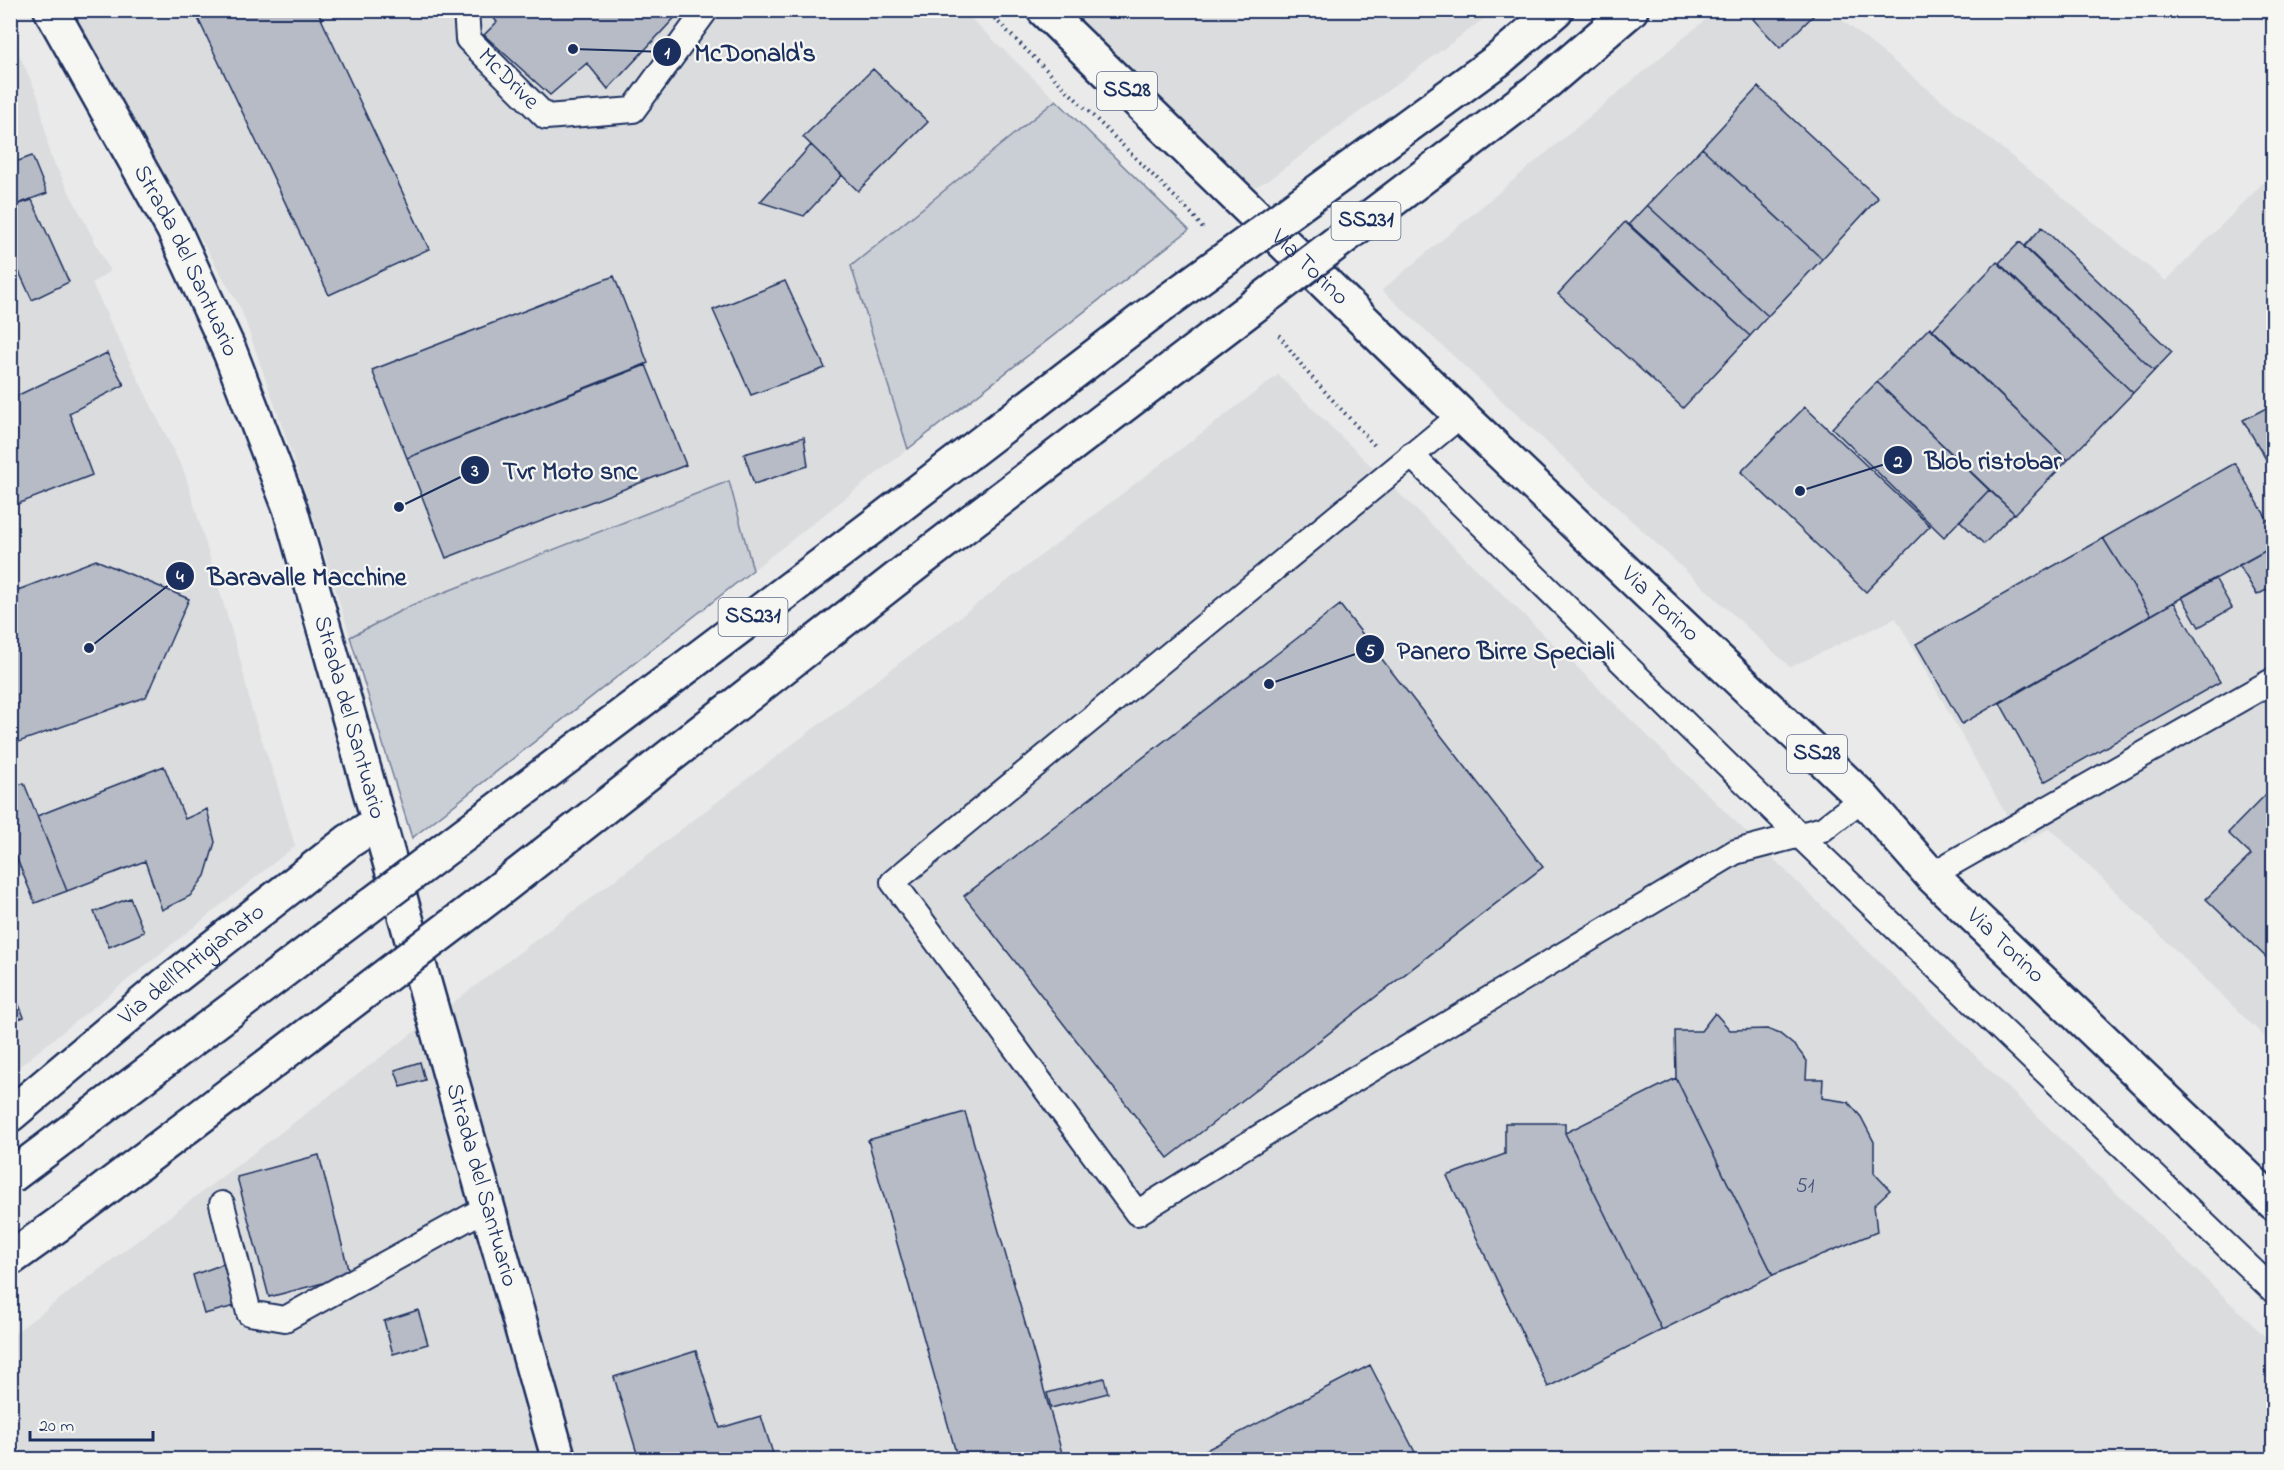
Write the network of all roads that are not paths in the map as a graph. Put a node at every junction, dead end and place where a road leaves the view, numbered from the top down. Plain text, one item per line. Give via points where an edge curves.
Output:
1 (51, 10) edge
2 (466, 10) edge
3 (705, 10) edge
4 (1044, 10) edge
5 (1556, 10) edge
6 (1631, 10) edge
7 (1461, 415) junction
8 (1411, 455) junction
9 (2274, 680) edge
10 (1863, 798) junction
11 (379, 822) junction
12 (1799, 836) junction
13 (1932, 875) junction
14 (10, 1115) edge
15 (10, 1177) edge
16 (2274, 1203) edge
17 (222, 1204) dead end
18 (488, 1206) junction
19 (10, 1259) edge
20 (2274, 1291) edge
21 (559, 1460) edge

1 - 11 main road, Strada del Santuario via 174,230 230,352 290,508
2 - 3 lane, McDrive via 468,39 546,117 633,110
4 - 7 main road, Via Torino / SS28
5 - 15 main road, SS231, bridge via 1498,60 1147,316
6 - 19 main road, SS231, bridge via 1541,87 918,562 496,892
7 - 8 lane
7 - 10 main road, Via Torino / SS28
8 - 12 lane
8 - 12 lane via 893,882 1137,1214 1735,852
9 - 13 lane
10 - 12 lane via 1823,830
10 - 13 main road, Via Torino / SS28
11 - 14 main road, Via dell'Artigianato via 349,841 166,984
11 - 18 main road, Strada del Santuario
12 - 20 lane
13 - 16 main road, Via Torino / SS28
17 - 18 lane via 249,1313 285,1319
18 - 21 main road, Strada del Santuario

